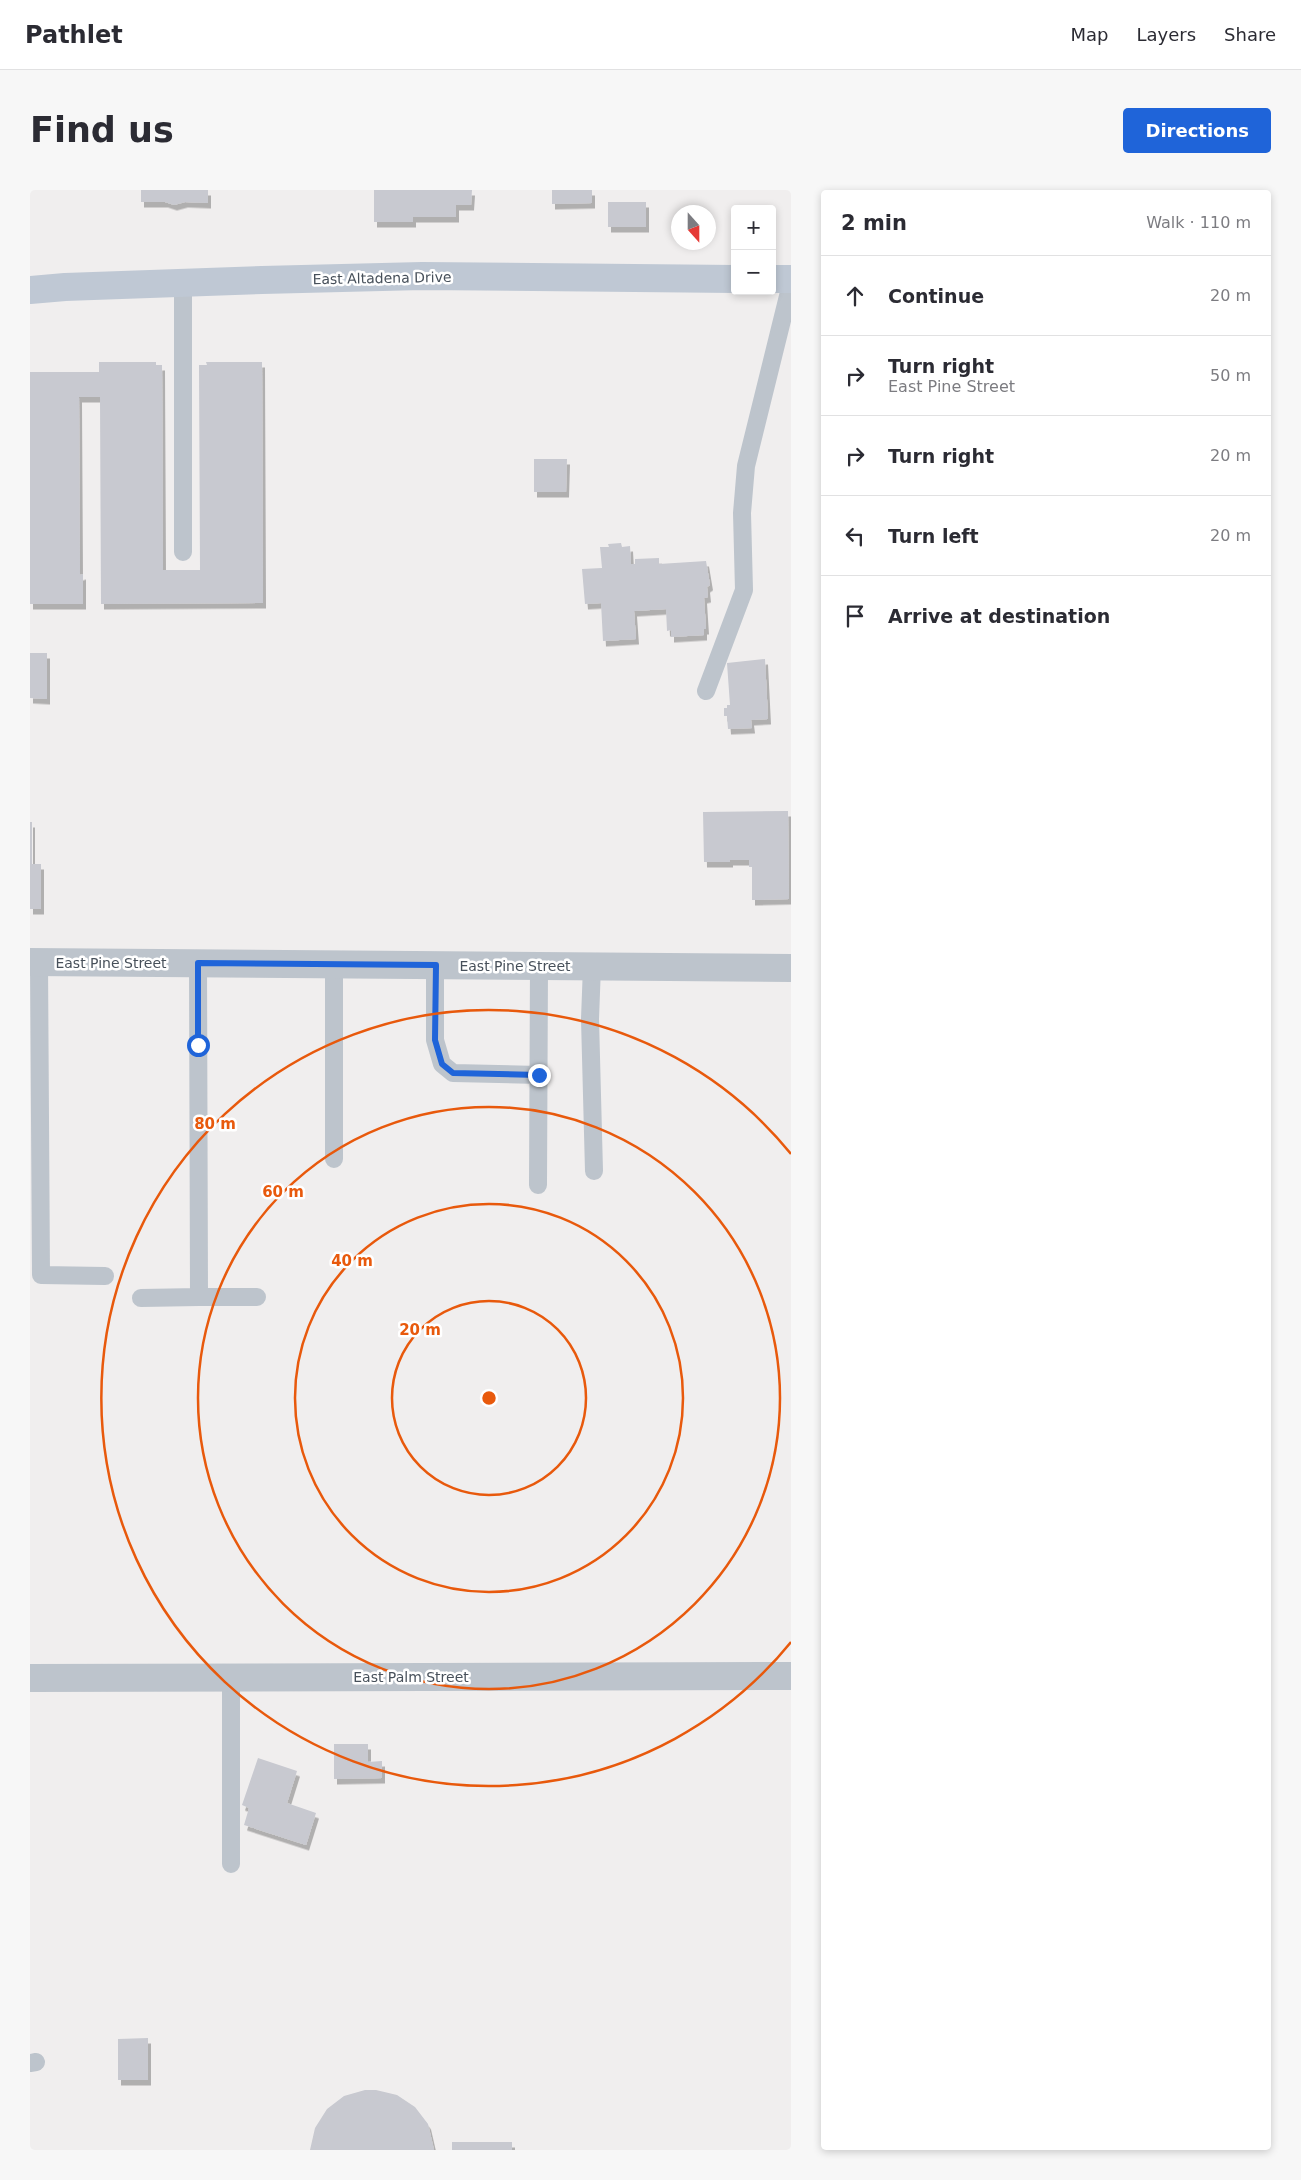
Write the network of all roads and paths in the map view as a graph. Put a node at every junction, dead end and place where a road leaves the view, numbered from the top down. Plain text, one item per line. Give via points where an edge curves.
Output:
1 (731, 279) edge
2 (776, 279) edge
3 (791, 279) edge
4 (182, 283) junction
5 (791, 284) edge
6 (30, 290) edge
7 (183, 552) dead end
8 (706, 692) dead end
9 (34, 962) edge
10 (198, 963) junction
11 (334, 964) junction
12 (436, 965) junction
13 (539, 966) junction
14 (592, 966) junction
15 (791, 968) edge
16 (539, 1075) junction
17 (334, 1159) dead end
18 (594, 1171) dead end
19 (538, 1185) dead end
20 (105, 1276) dead end
21 (199, 1297) junction
22 (258, 1297) dead end
23 (142, 1298) dead end
24 (791, 1676) edge
25 (231, 1677) junction
26 (30, 1678) edge
27 (231, 1864) dead end

1 - 4 main road, East Altadena Drive via 422,276
2 - 3 main road
4 - 6 main road, East Altadena Drive
4 - 7 lane
5 - 8 lane via 746,466 742,513 744,590
9 - 10 street, East Pine Street
9 - 20 lane via 41,1274
10 - 11 street, East Pine Street
10 - 21 lane
11 - 12 street, East Pine Street
11 - 17 lane
12 - 13 street, East Pine Street
12 - 16 lane via 435,1040 442,1064 453,1073
13 - 14 street, East Pine Street
13 - 16 lane
14 - 15 street, East Pine Street
14 - 18 lane via 590,1019
16 - 19 lane
21 - 22 lane
21 - 23 lane
24 - 25 street, East Palm Street
25 - 26 street, East Palm Street
25 - 27 lane

